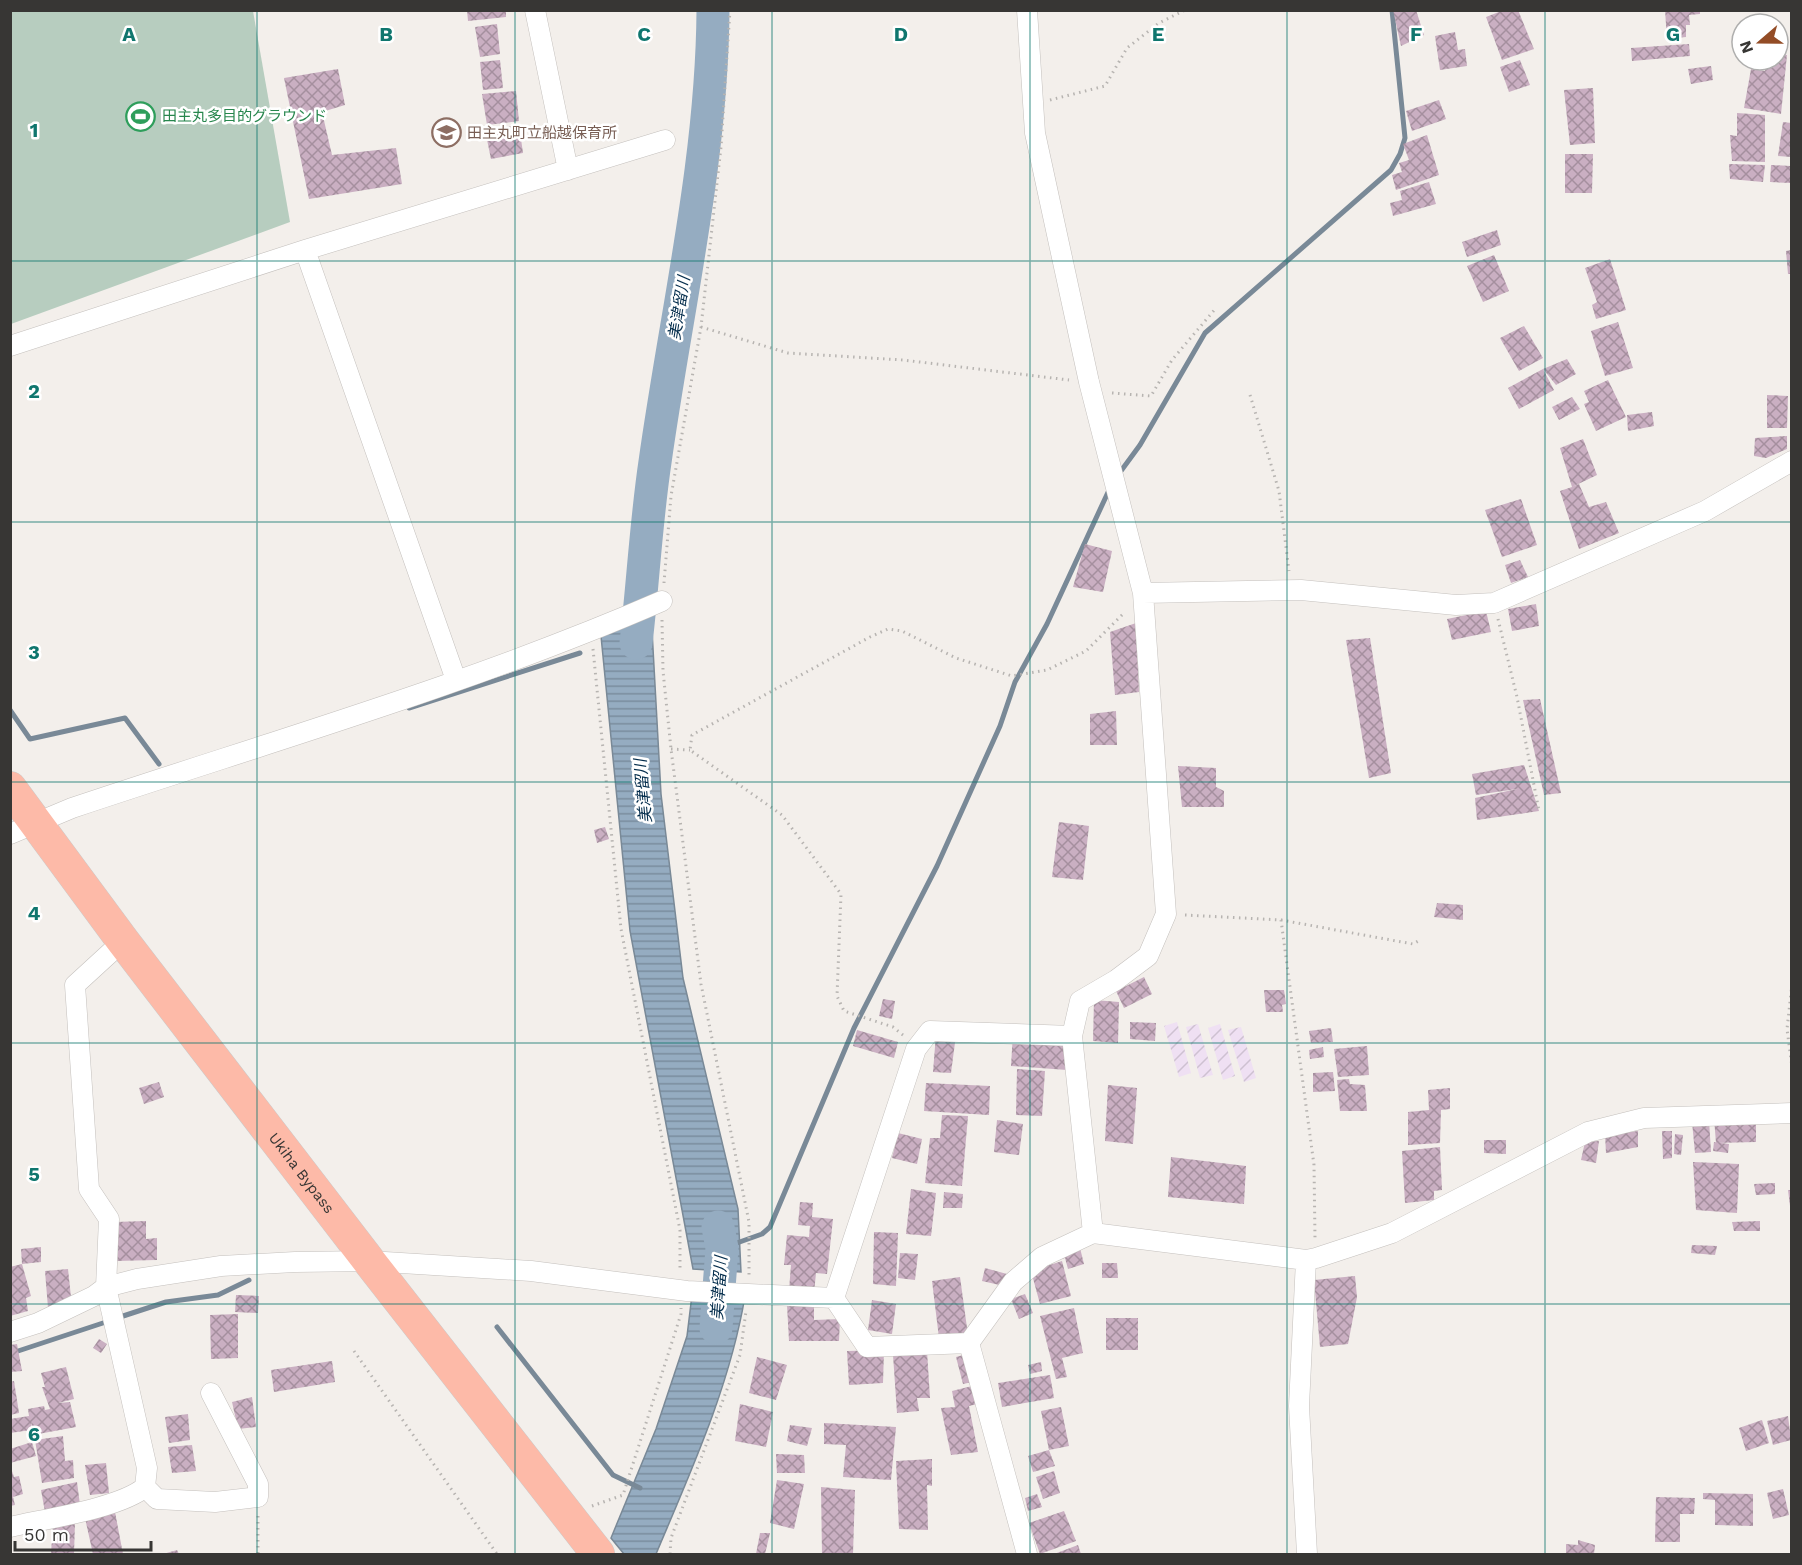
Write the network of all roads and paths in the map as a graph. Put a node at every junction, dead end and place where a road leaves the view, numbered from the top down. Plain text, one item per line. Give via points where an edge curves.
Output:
1 (535, 10) edge
2 (730, 10) edge
3 (1027, 10) edge
4 (1185, 10) edge
5 (1034, 104) junction
6 (664, 140) dead end
7 (568, 170) junction
8 (305, 250) junction
9 (1216, 308) dead end
10 (701, 327) junction
11 (10, 346) edge
12 (1091, 387) junction
13 (1250, 395) dead end
14 (1791, 461) edge
15 (1292, 590) junction
16 (1143, 593) junction
17 (662, 601) junction
18 (1494, 603) junction
19 (591, 632) junction
20 (456, 680) junction
21 (671, 748) junction
22 (690, 750) junction
23 (10, 788) edge
24 (1539, 811) dead end
25 (23, 829) edge
26 (1166, 914) junction
27 (1281, 920) junction
28 (1420, 940) dead end
29 (123, 941) junction
30 (1791, 984) edge
31 (1072, 1036) junction
32 (917, 1048) junction
33 (1791, 1067) edge
34 (1791, 1113) edge
35 (1093, 1233) junction
36 (1311, 1259) junction
37 (369, 1262) junction
38 (106, 1287) junction
39 (684, 1291) junction
40 (749, 1292) junction
41 (834, 1298) junction
42 (10, 1332) edge
43 (969, 1343) junction
44 (354, 1351) dead end
45 (211, 1393) dead end
46 (144, 1487) junction
47 (258, 1497) junction
48 (592, 1506) dead end
49 (10, 1527) edge
50 (596, 1551) edge
51 (258, 1554) edge
52 (497, 1554) edge
53 (670, 1554) edge
54 (1027, 1554) edge
55 (1307, 1554) edge

1 - 7 street
2 - 10 path via 721,147
3 - 5 street
4 - 5 path via 1159,23 1127,48 1105,86
5 - 12 street via 1035,133
6 - 7 street
7 - 8 street
8 - 11 street
8 - 20 street
9 - 12 path via 1172,360 1151,396
10 - 12 path via 788,353 903,360
10 - 17 path via 672,496
12 - 16 street
13 - 15 path via 1279,491
14 - 18 street via 1705,511
15 - 16 street
15 - 18 street via 1456,605
16 - 22 path via 1086,651 1047,670 1012,675 956,658 902,631 888,629 692,735
16 - 26 street
17 - 19 street
17 - 21 path via 663,671
18 - 24 path
19 - 20 street
19 - 39 path via 621,928 680,1230
20 - 25 street via 72,808
21 - 22 path
21 - 40 path via 701,984 750,1222
22 - 32 path via 782,815 841,894 837,996 844,1011 893,1027
23 - 25 highway, Ukiha Bypass
25 - 29 highway, Ukiha Bypass
26 - 27 path
26 - 31 street via 1148,956 1080,1001
27 - 28 path via 1413,944
27 - 36 path via 1314,1165
29 - 37 highway, Ukiha Bypass
29 - 38 street via 75,985 89,1189 109,1219
30 - 33 path via 1787,1029
31 - 32 street via 930,1031
31 - 35 street
32 - 41 street
34 - 36 street via 1644,1118 1588,1132 1392,1233
35 - 36 street
35 - 43 street via 1042,1257 1013,1282
36 - 55 street via 1299,1406
37 - 38 street via 221,1266
37 - 39 street via 531,1271
37 - 50 highway, Ukiha Bypass
38 - 42 street via 38,1323
38 - 46 street via 147,1468
39 - 40 street
39 - 48 path via 681,1314 623,1496
40 - 41 street
40 - 53 path via 740,1355 671,1538
41 - 43 street via 867,1347
43 - 54 street
44 - 52 path
45 - 47 street via 258,1484
46 - 47 street via 157,1499 215,1502
46 - 49 street via 108,1504
47 - 51 path

